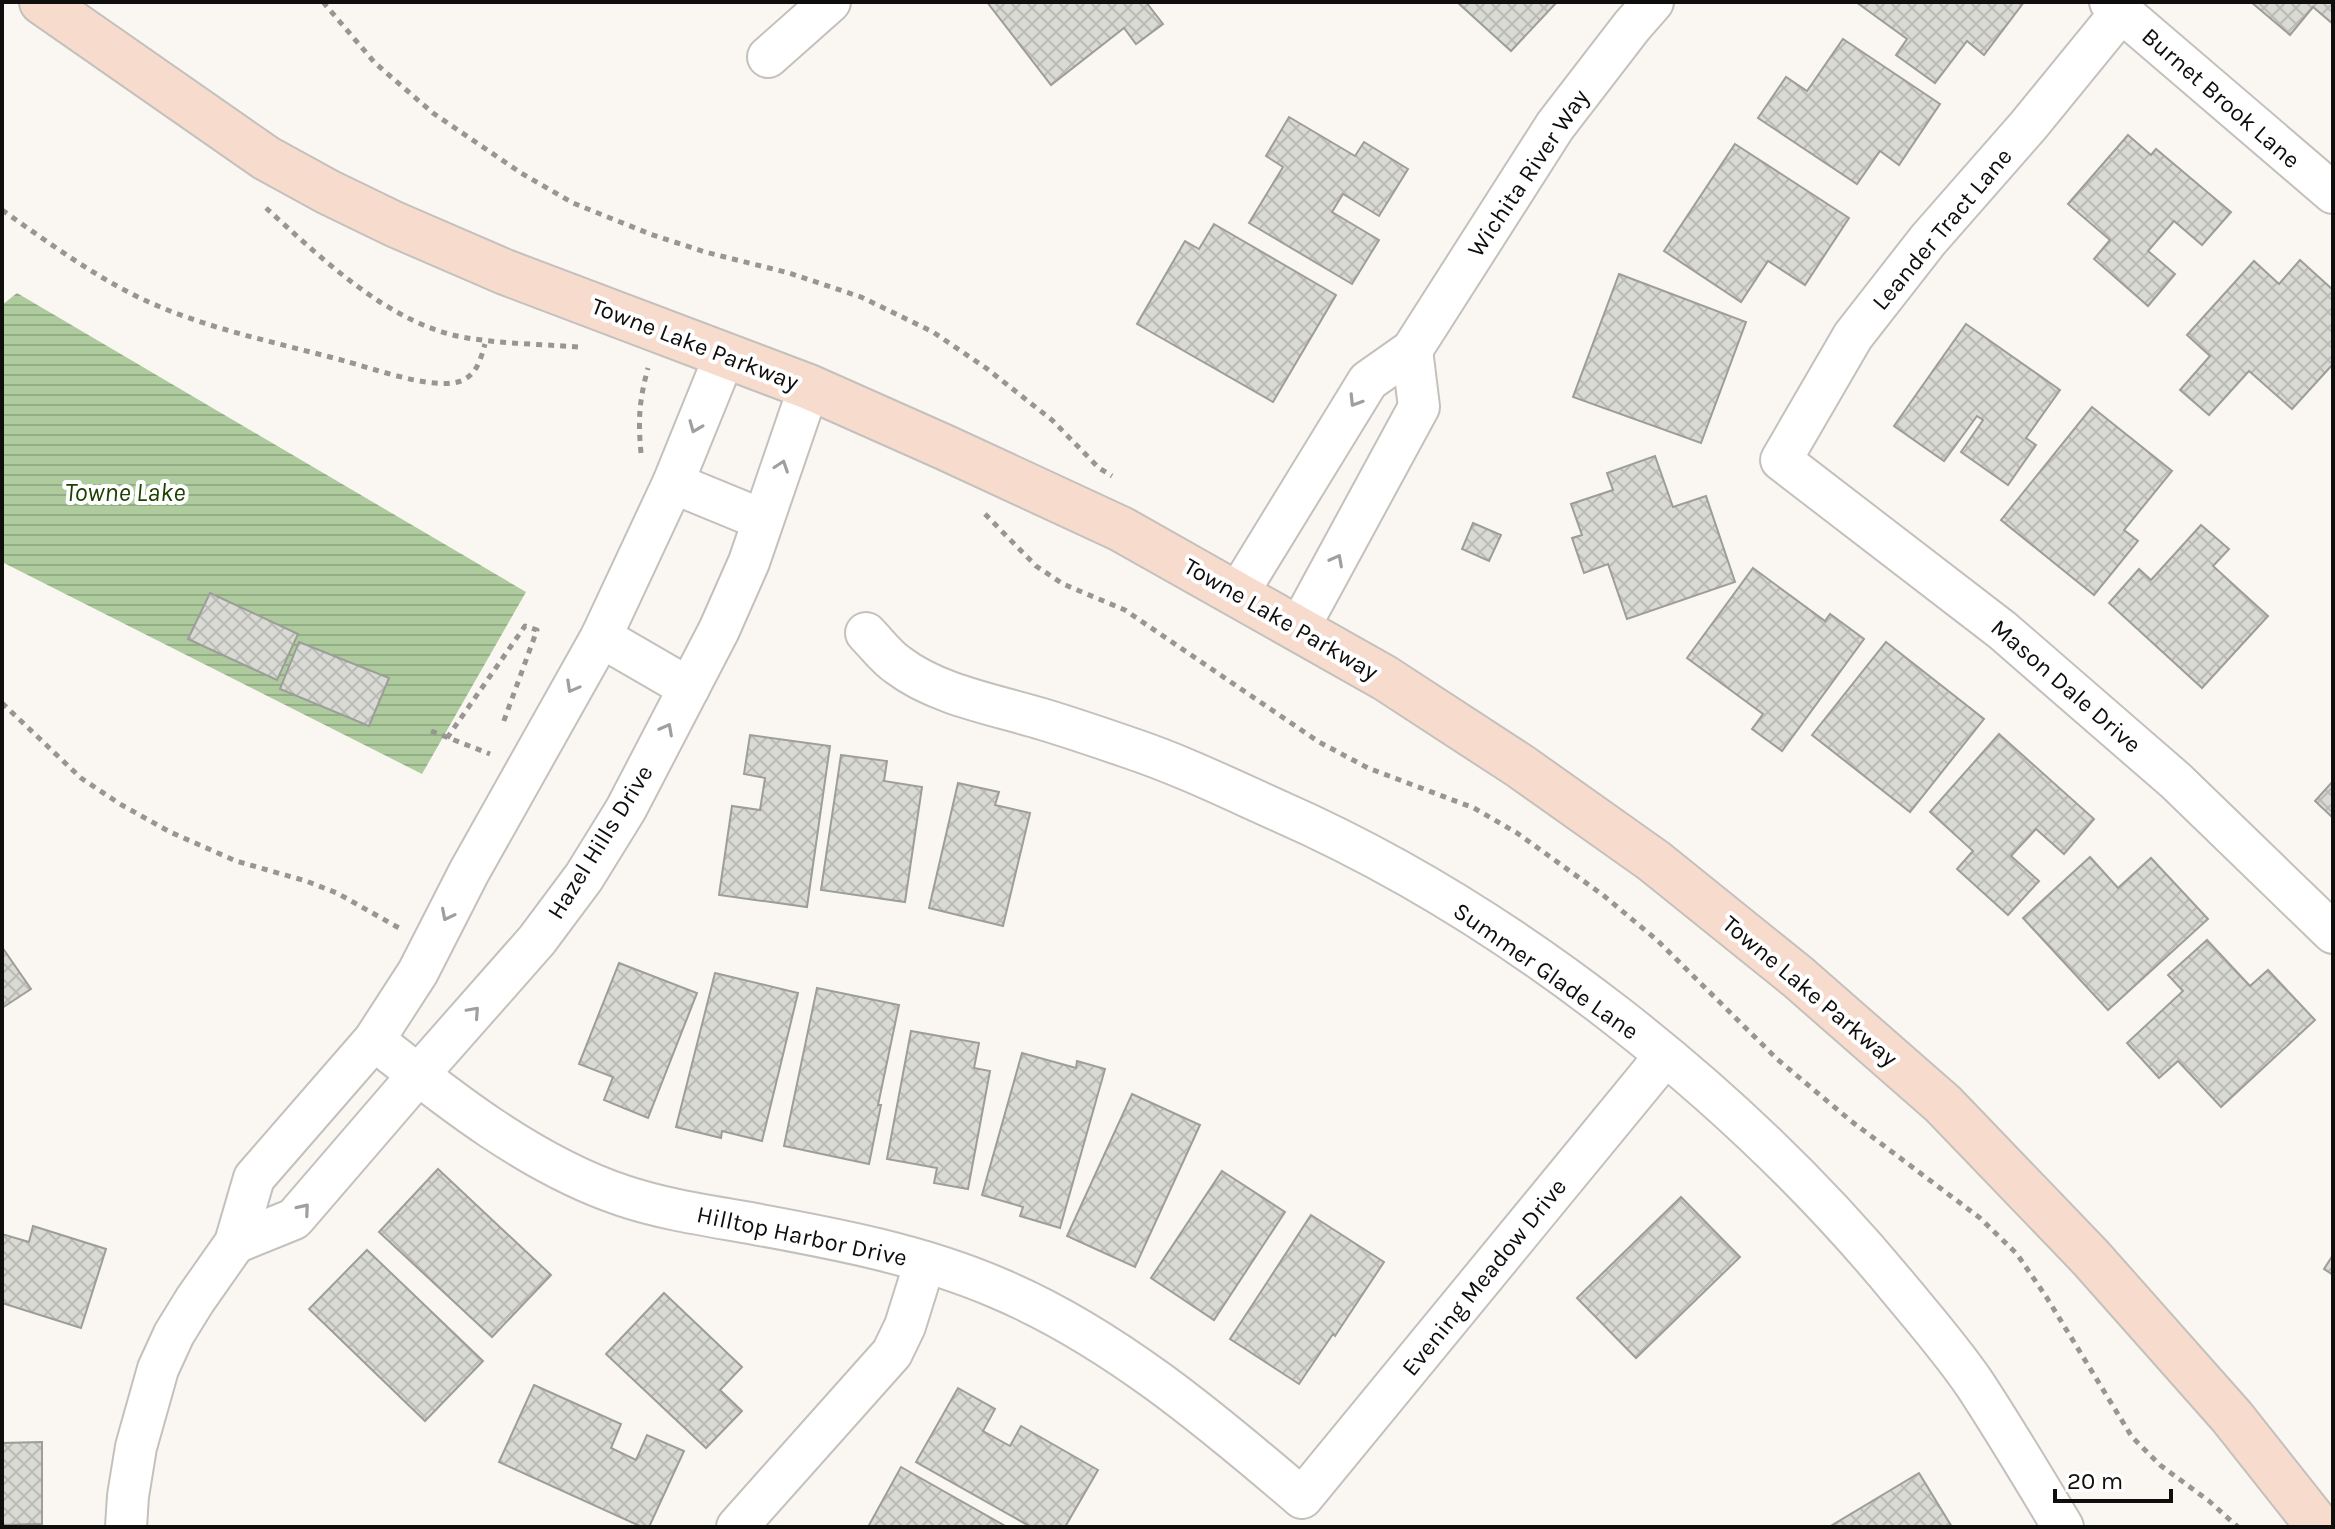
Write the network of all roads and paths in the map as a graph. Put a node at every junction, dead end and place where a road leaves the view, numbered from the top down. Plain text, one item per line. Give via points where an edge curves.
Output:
1 (42, 2) edge
2 (323, 2) edge
3 (830, 2) edge
4 (1653, 2) edge
5 (2115, 7) edge
6 (768, 57) dead end
7 (2333, 193) edge
8 (262, 205) dead end
9 (2, 210) edge
10 (485, 344) dead end
11 (590, 349) dead end
12 (1412, 350) junction
13 (636, 363) dead end
14 (717, 373) junction
15 (809, 387) junction
16 (1781, 460) joint
17 (1122, 482) dead end
18 (673, 483) junction
19 (980, 509) dead end
20 (763, 520) junction
21 (1238, 593) junction
22 (1299, 628) junction
23 (866, 633) dead end
24 (601, 637) junction
25 (689, 688) junction
26 (2, 703) edge
27 (502, 727) dead end
28 (431, 731) dead end
29 (447, 738) junction
30 (497, 741) dead end
31 (2333, 933) edge
32 (418, 972) junction
33 (374, 1040) junction
34 (1665, 1056) junction
35 (418, 1075) junction
36 (235, 1243) junction
37 (925, 1262) junction
38 (1302, 1498) joint
39 (126, 1527) edge
40 (737, 1527) edge
41 (2063, 1527) edge
42 (2238, 1527) edge
43 (2319, 1527) edge

1 - 14 street, Towne Lake Parkway via 266,158 394,224
2 - 17 path via 375,63 433,113 521,173 573,203 650,234 861,297 933,332 1041,411 1099,468
3 - 6 street
4 - 12 street, Wichita River Way via 1555,126
5 - 7 street, Burnet Brook Lane
5 - 16 street, Leander Tract Lane via 2028,126 1853,336
8 - 11 path via 327,264 386,306 429,327 462,337
9 - 10 path via 73,260 137,296 204,323 433,382 467,379
12 -> 21 street, Wichita River Way via 1368,381
22 -> 12 street via 1419,407
13 - 14 path
14 - 15 street, Towne Lake Parkway
14 -> 18 street
20 -> 15 street, Hazel Hills Drive
15 - 21 street, Towne Lake Parkway via 1121,529
16 - 31 street, Mason Dale Drive via 2002,630 2176,781
18 - 20 street
18 - 24 street
19 - 42 path via 1036,566 1063,584 1125,610 1319,742 1368,768 1474,808 1603,895 1658,941 1777,1059 1980,1218 2017,1254 2132,1437
20 - 25 street, Hazel Hills Drive via 731,604
21 - 22 street, Towne Lake Parkway
22 - 43 street, Towne Lake Parkway via 1520,766 1654,861 1943,1104 2102,1269 2232,1417
23 - 34 street, Summer Glade Lane via 898,666 932,683 1136,750 1317,828 1477,918
24 - 25 street
24 -> 32 street
35 -> 25 street, Hazel Hills Drive via 537,940 584,877
26 - 32 path via 81,778 145,818 236,861 337,893 404,931 393,956
27 - 29 path via 537,630 525,626
28 - 29 path
29 - 30 path via 492,755
32 - 33 street
33 - 35 street, Hilltop Harbor Drive
33 - 36 street via 254,1178
34 - 38 street, Evening Meadow Drive
34 - 41 street, Summer Glade Lane via 1818,1196 1872,1256 1973,1381
36 -> 35 street, Hazel Hills Drive via 294,1219
35 - 37 street, Hilltop Harbor Drive via 520,1146 625,1196
36 - 39 street via 188,1311 158,1369 136,1447
37 - 38 street, Hilltop Harbor Drive via 1000,1289 1081,1331 1227,1434
37 - 40 street via 892,1353

